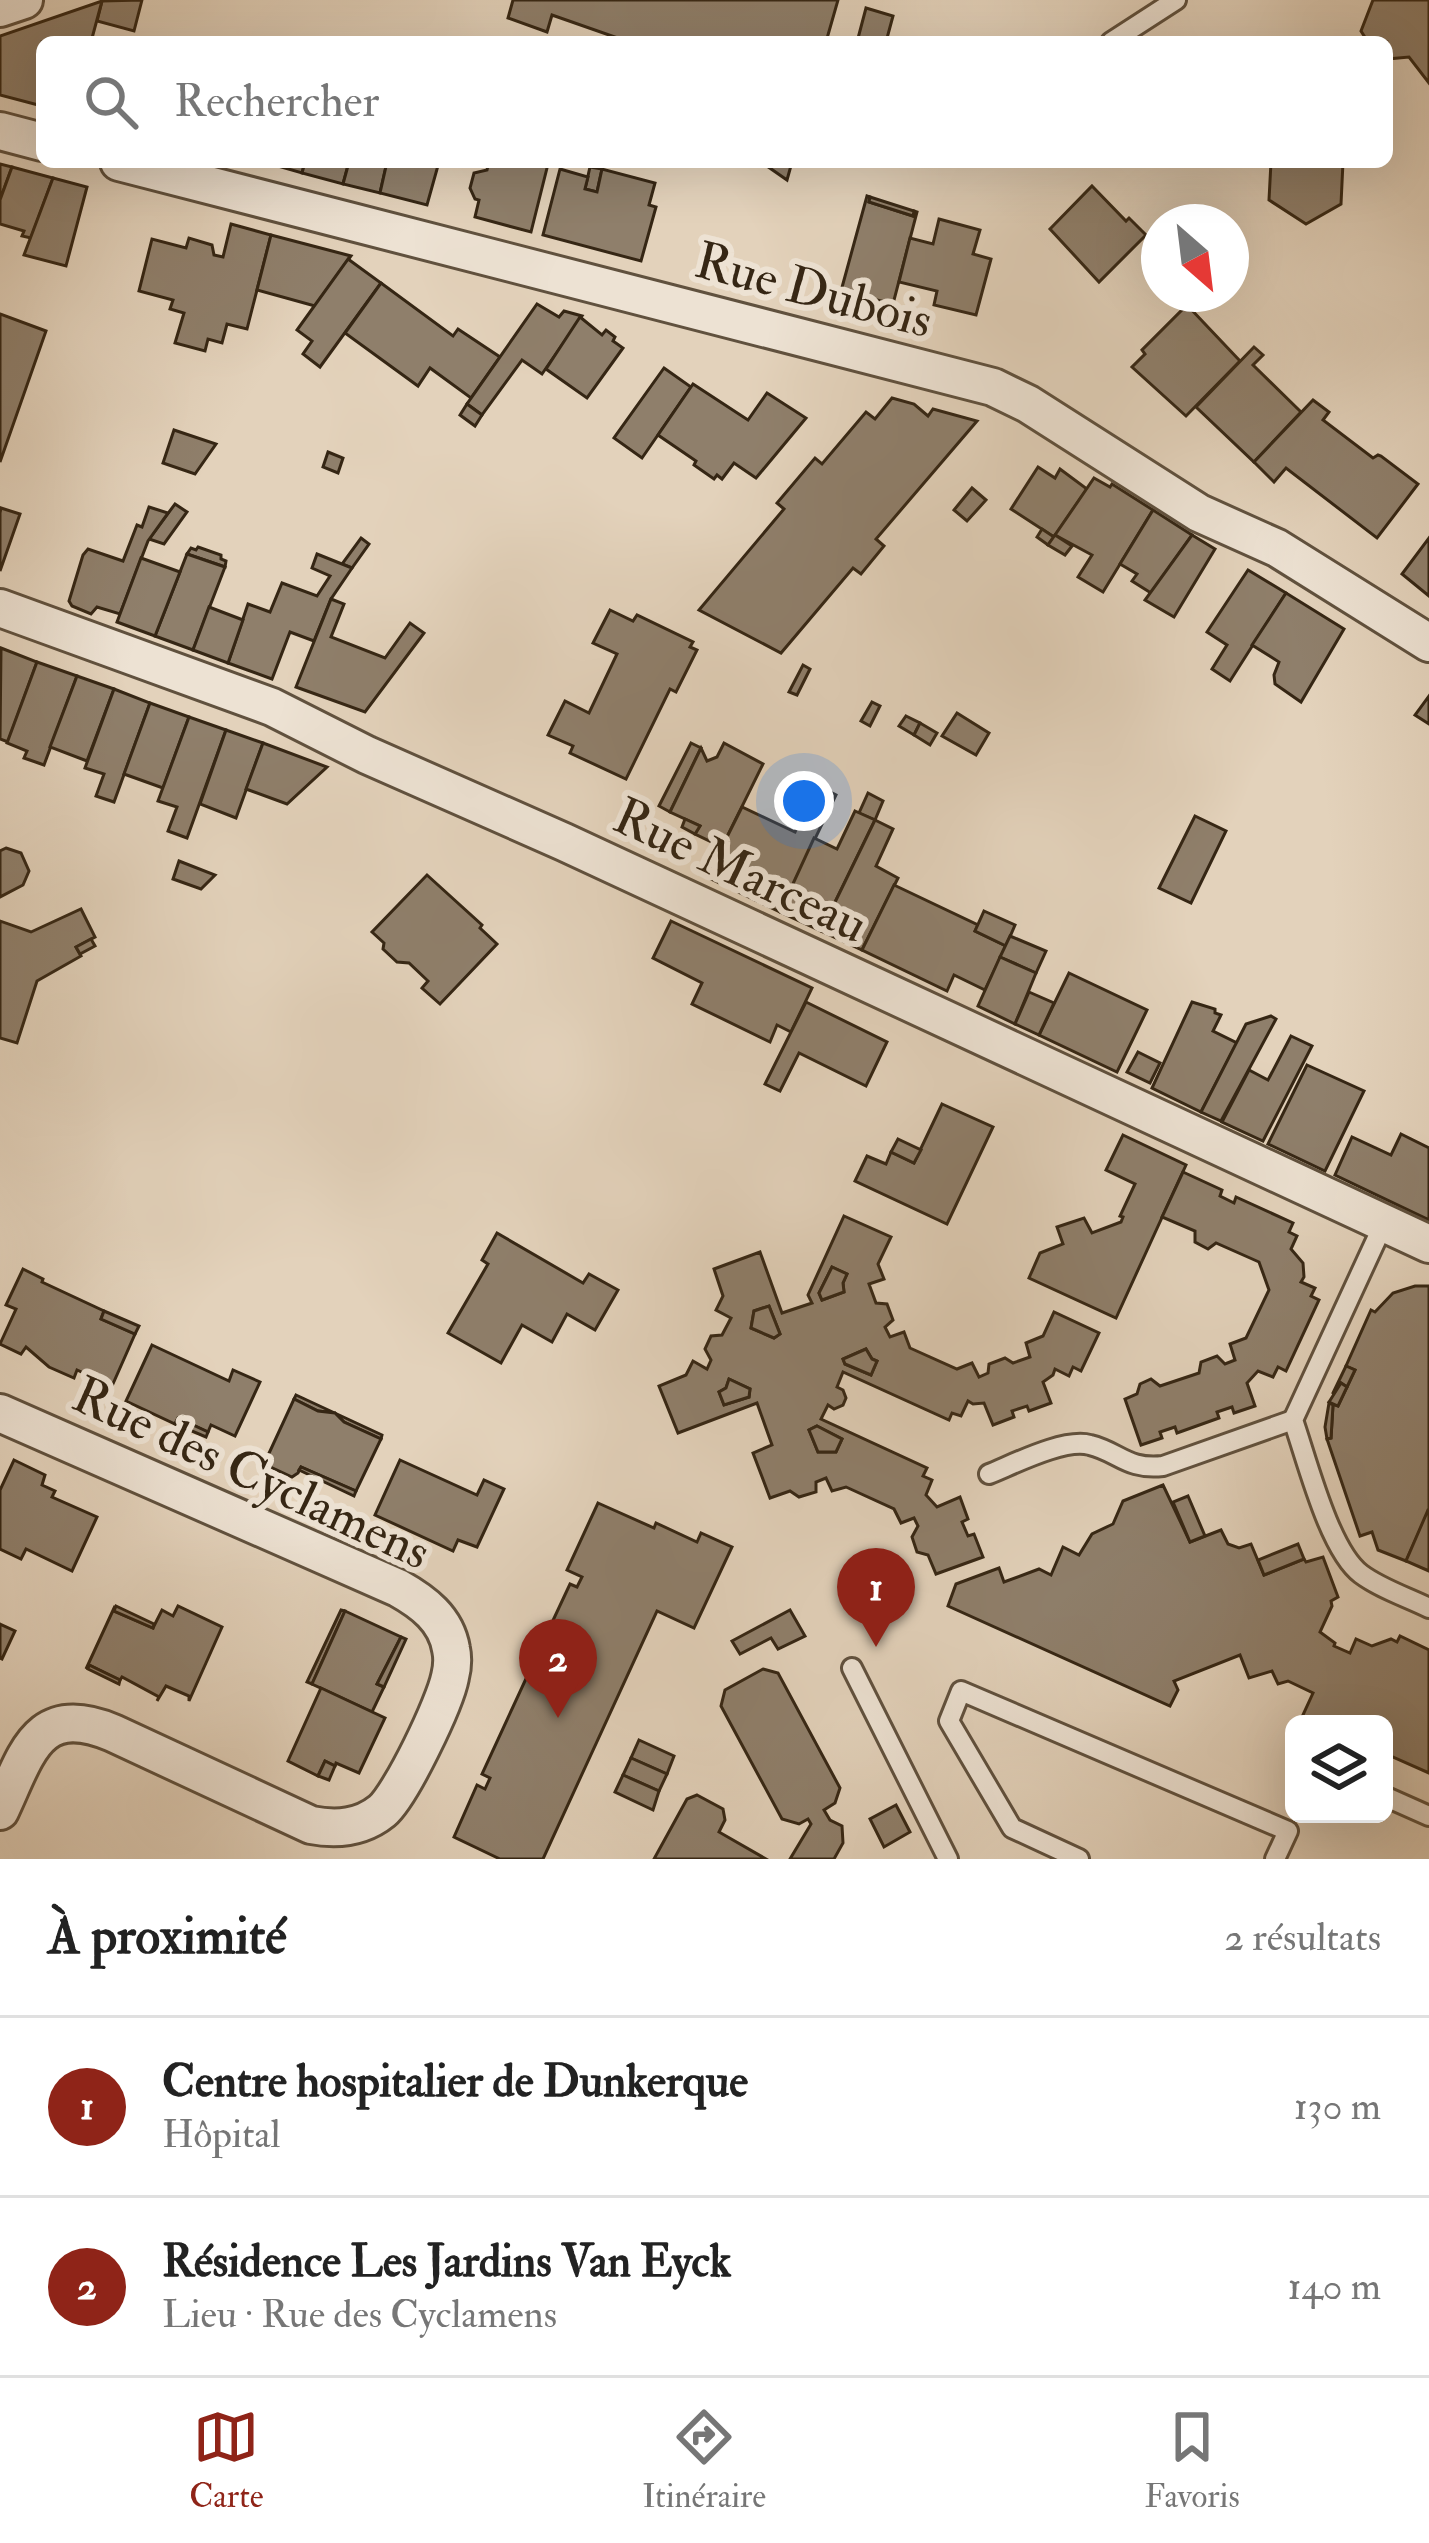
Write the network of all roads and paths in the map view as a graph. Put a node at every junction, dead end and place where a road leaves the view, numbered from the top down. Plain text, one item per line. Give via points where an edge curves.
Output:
1 (24, 0) edge
2 (1176, 0) edge
3 (0, 8) edge
4 (1120, 36) edge
5 (0, 131) edge
6 (36, 140) edge
7 (142, 168) edge
8 (0, 608) edge
9 (1429, 644) edge
10 (1384, 1223) junction
11 (1429, 1244) edge
12 (0, 1413) edge
13 (1293, 1420) junction
14 (989, 1474) dead end
15 (1429, 1608) edge
16 (852, 1668) dead end
17 (1393, 1800) edge
18 (0, 1811) edge
19 (1429, 1816) edge
20 (1285, 1819) edge
21 (1292, 1823) edge
22 (948, 1859) edge
23 (1079, 1859) edge
24 (1275, 1859) edge

1 - 3 street
2 - 4 lane
5 - 6 street
7 - 9 street, Rue Dubois via 993,387
8 - 10 street, Rue Marceau via 272,707
10 - 11 street, Rue Marceau
10 - 13 lane
12 - 18 street, Rue des Cyclamens via 398,1588 441,1622 452,1662 402,1787 382,1811 352,1826 311,1825 73,1721 34,1744
13 - 14 lane via 1163,1466 1147,1468 1082,1443
13 - 15 lane via 1349,1564
16 - 22 lane
17 - 19 lane
20 - 23 lane via 961,1690 949,1720 1012,1828
21 - 24 lane

